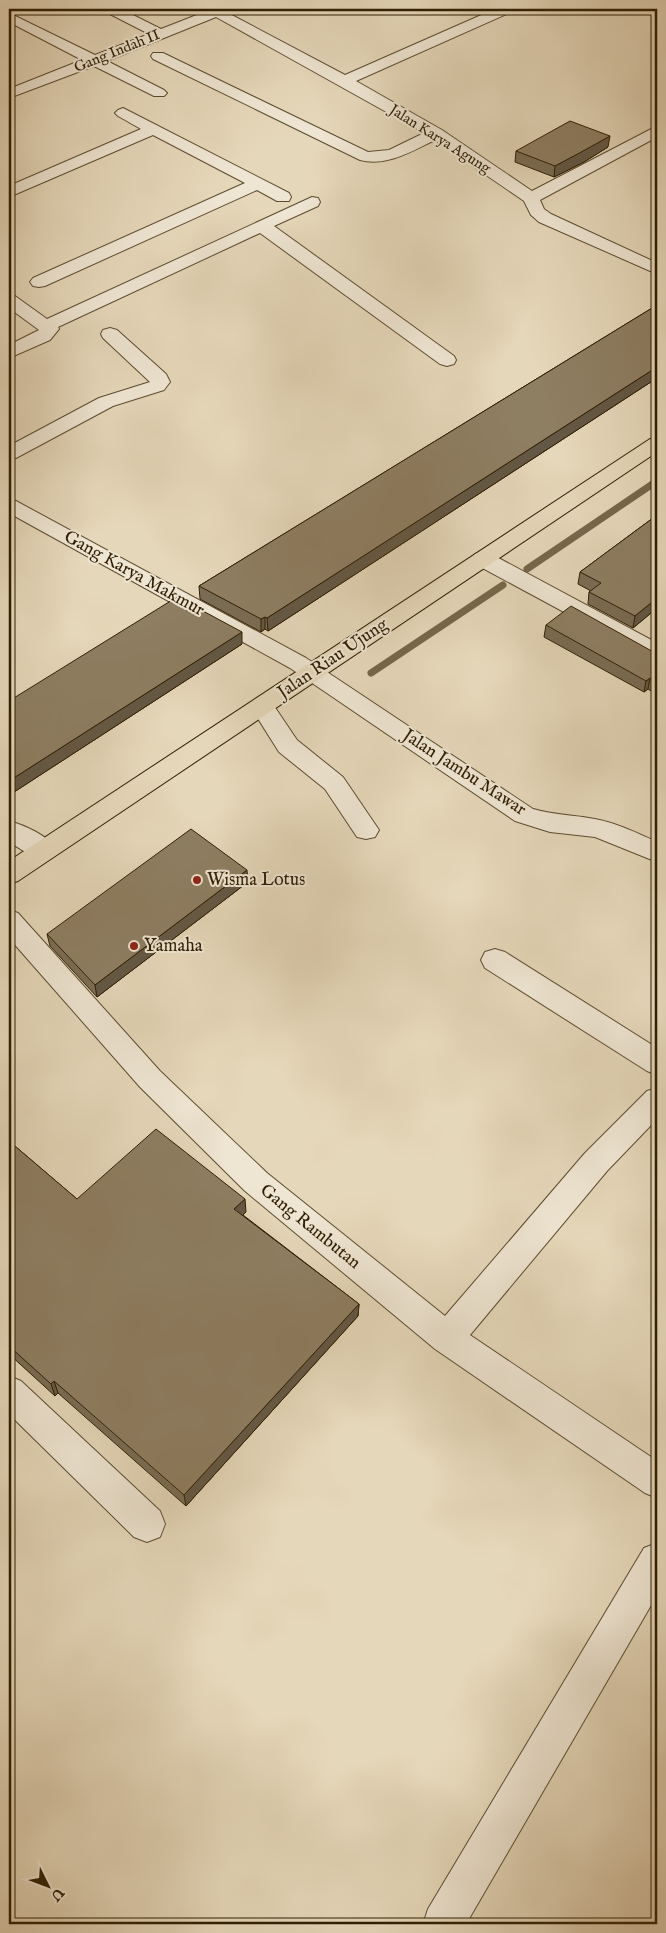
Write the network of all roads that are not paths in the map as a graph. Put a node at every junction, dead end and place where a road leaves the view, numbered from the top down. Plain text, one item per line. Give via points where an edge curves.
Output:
1 (111, 9) edge
2 (506, 9) edge
3 (221, 10) edge
4 (9, 17) edge
5 (160, 34) junction
6 (158, 56) dead end
7 (96, 60) junction
8 (344, 81) junction
9 (159, 93) dead end
10 (9, 94) edge
11 (123, 113) dead end
12 (152, 129) junction
13 (657, 131) edge
14 (436, 133) junction
15 (257, 184) junction
16 (9, 192) edge
17 (283, 197) dead end
18 (531, 198) junction
19 (312, 202) dead end
20 (262, 226) junction
21 (657, 268) edge
22 (39, 282) dead end
23 (9, 300) edge
24 (46, 326) junction
25 (110, 334) dead end
26 (9, 352) edge
27 (447, 360) dead end
28 (657, 444) edge
29 (9, 454) edge
30 (9, 505) edge
31 (483, 559) junction
32 (657, 653) edge
33 (311, 673) junction
34 (262, 706) junction
35 (9, 830) edge
36 (366, 830) dead end
37 (44, 850) junction
38 (657, 853) edge
39 (9, 874) edge
40 (9, 920) edge
41 (495, 960) dead end
42 (657, 1063) edge
43 (657, 1100) edge
44 (447, 1338) junction
45 (9, 1392) edge
46 (657, 1481) edge
47 (147, 1524) dead end
48 (657, 1560) edge
49 (443, 1924) edge

1 - 5 street
2 - 8 street
3 - 5 street, Gang Indah II
3 - 8 street, Jalan Karya Agung
4 - 7 street
5 - 7 street, Gang Indah II
6 - 14 street via 366,157 392,155
7 - 9 street
7 - 10 street, Gang Indah II
8 - 14 street, Jalan Karya Agung
11 - 12 street
12 - 15 street
12 - 16 street
13 - 18 street
14 - 18 street, Jalan Karya Agung
15 - 17 street
15 - 22 street
18 - 21 street, Jalan Karya Agung via 537,211 545,218
19 - 20 street
20 - 24 street
20 - 27 street
23 - 24 street
24 - 26 street via 49,332
25 - 29 street via 159,378 157,386 106,402
28 - 31 main road, Jalan Riau Ujung
30 - 33 street, Gang Karya Makmur
31 - 32 street
31 - 33 main road, Jalan Riau Ujung
33 - 34 main road, Jalan Riau Ujung
33 - 38 street, Jalan Jambu Mawar via 524,815 550,823 595,828
34 - 36 street via 288,746 334,783
34 - 37 main road, Jalan Riau Ujung
35 - 37 street
37 - 39 main road, Jalan Riau Ujung
40 - 44 street, Gang Rambutan via 150,1079 248,1175
41 - 42 street
43 - 44 street via 596,1162
44 - 46 street, Gang Rambutan
45 - 47 street
48 - 49 street

